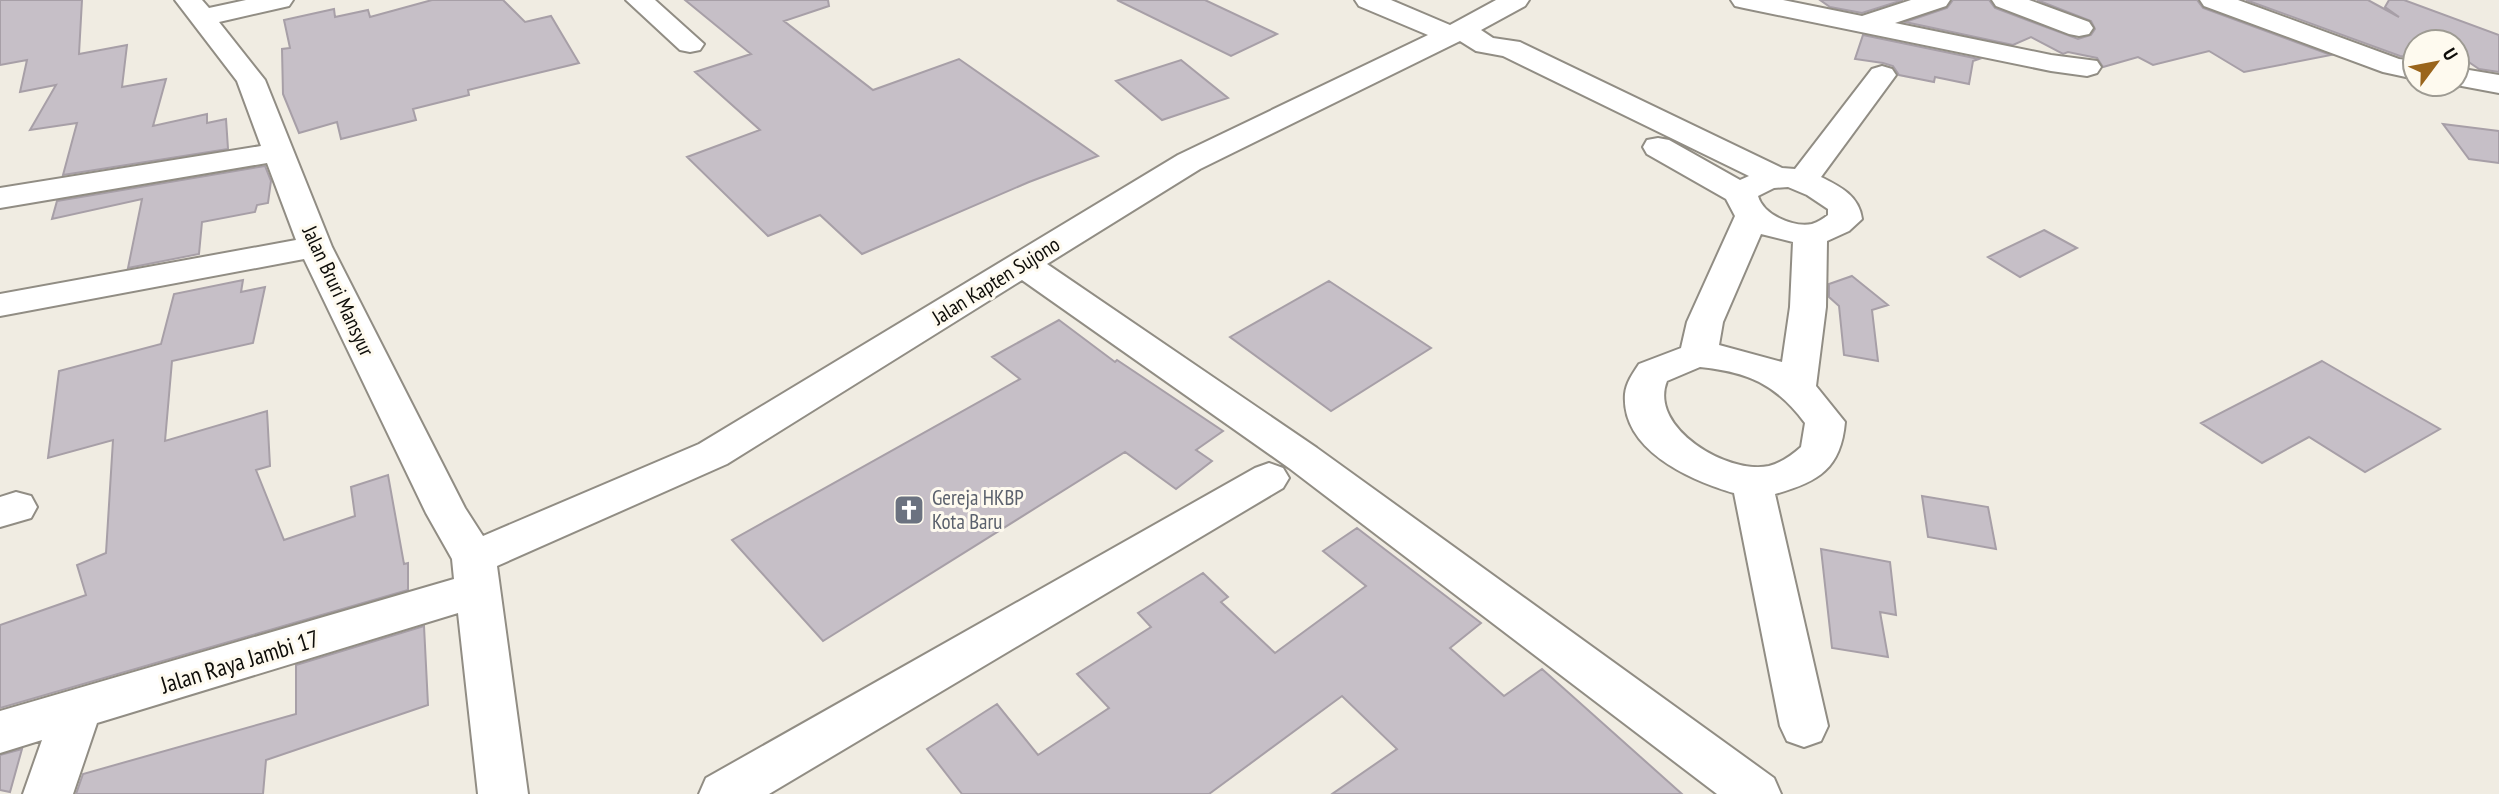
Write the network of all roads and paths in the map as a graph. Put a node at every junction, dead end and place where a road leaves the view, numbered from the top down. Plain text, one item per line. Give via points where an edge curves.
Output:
1 (280, 0) edge
2 (639, 0) edge
3 (1368, 0) edge
4 (1516, 0) edge
5 (1744, 0) edge
6 (1937, 0) edge
7 (2005, 0) edge
8 (2213, 0) edge
9 (195, 9) edge
10 (1865, 24) junction
11 (2079, 28) dead end
12 (1466, 37) junction
13 (690, 44) dead end
14 (2087, 67) dead end
15 (2401, 67) edge
16 (1882, 75) dead end
17 (2471, 79) edge
18 (2499, 84) edge
19 (1589, 99) junction
20 (278, 152) junction
21 (1791, 179) junction
22 (0, 198) edge
23 (1747, 204) junction
24 (1810, 234) junction
25 (315, 247) junction
26 (1023, 264) junction
27 (1, 312) edge
28 (1698, 355) junction
29 (1797, 387) junction
30 (1269, 478) dead end
31 (1752, 482) junction
32 (476, 573) junction
33 (77, 711) junction
34 (1804, 726) dead end
35 (0, 732) edge
36 (48, 794) edge
37 (503, 794) edge
38 (724, 794) edge
39 (1756, 794) edge

1 - 9 street
2 - 13 street
3 - 12 street
4 - 12 street, Jalan Kapten Sujono
5 - 10 street
6 - 10 street
7 - 11 street
8 - 15 street
9 - 20 street, Jalan Bruri Mansyur via 251,80
10 - 14 street
12 - 19 street via 1490,57
12 - 26 street, Jalan Kapten Sujono via 1189,162
16 - 21 street
17 - 18 street
19 - 21 street
19 - 23 street
20 - 22 street
20 - 25 street, Jalan Bruri Mansyur
21 - 23 street via 1760,183
21 - 24 street via 1827,192 1844,206 1845,219
23 - 24 street via 1788,231
23 - 28 street via 1705,322
24 - 29 street via 1808,307
25 - 27 street
25 - 32 street, Jalan Bruri Mansyur
26 - 32 street, Jalan Kapten Sujono via 713,454
26 - 39 street via 1303,458
28 - 29 street via 1766,368
28 - 31 street via 1652,373 1644,392 1646,412 1657,434 1683,456
29 - 31 street via 1825,422 1821,449 1805,465 1780,478
30 - 38 street
31 - 34 street
32 - 33 street, Jalan Raya Jambi 17 via 420,608
32 - 37 street
33 - 35 street, Jalan Raya Jambi 17
33 - 36 street

